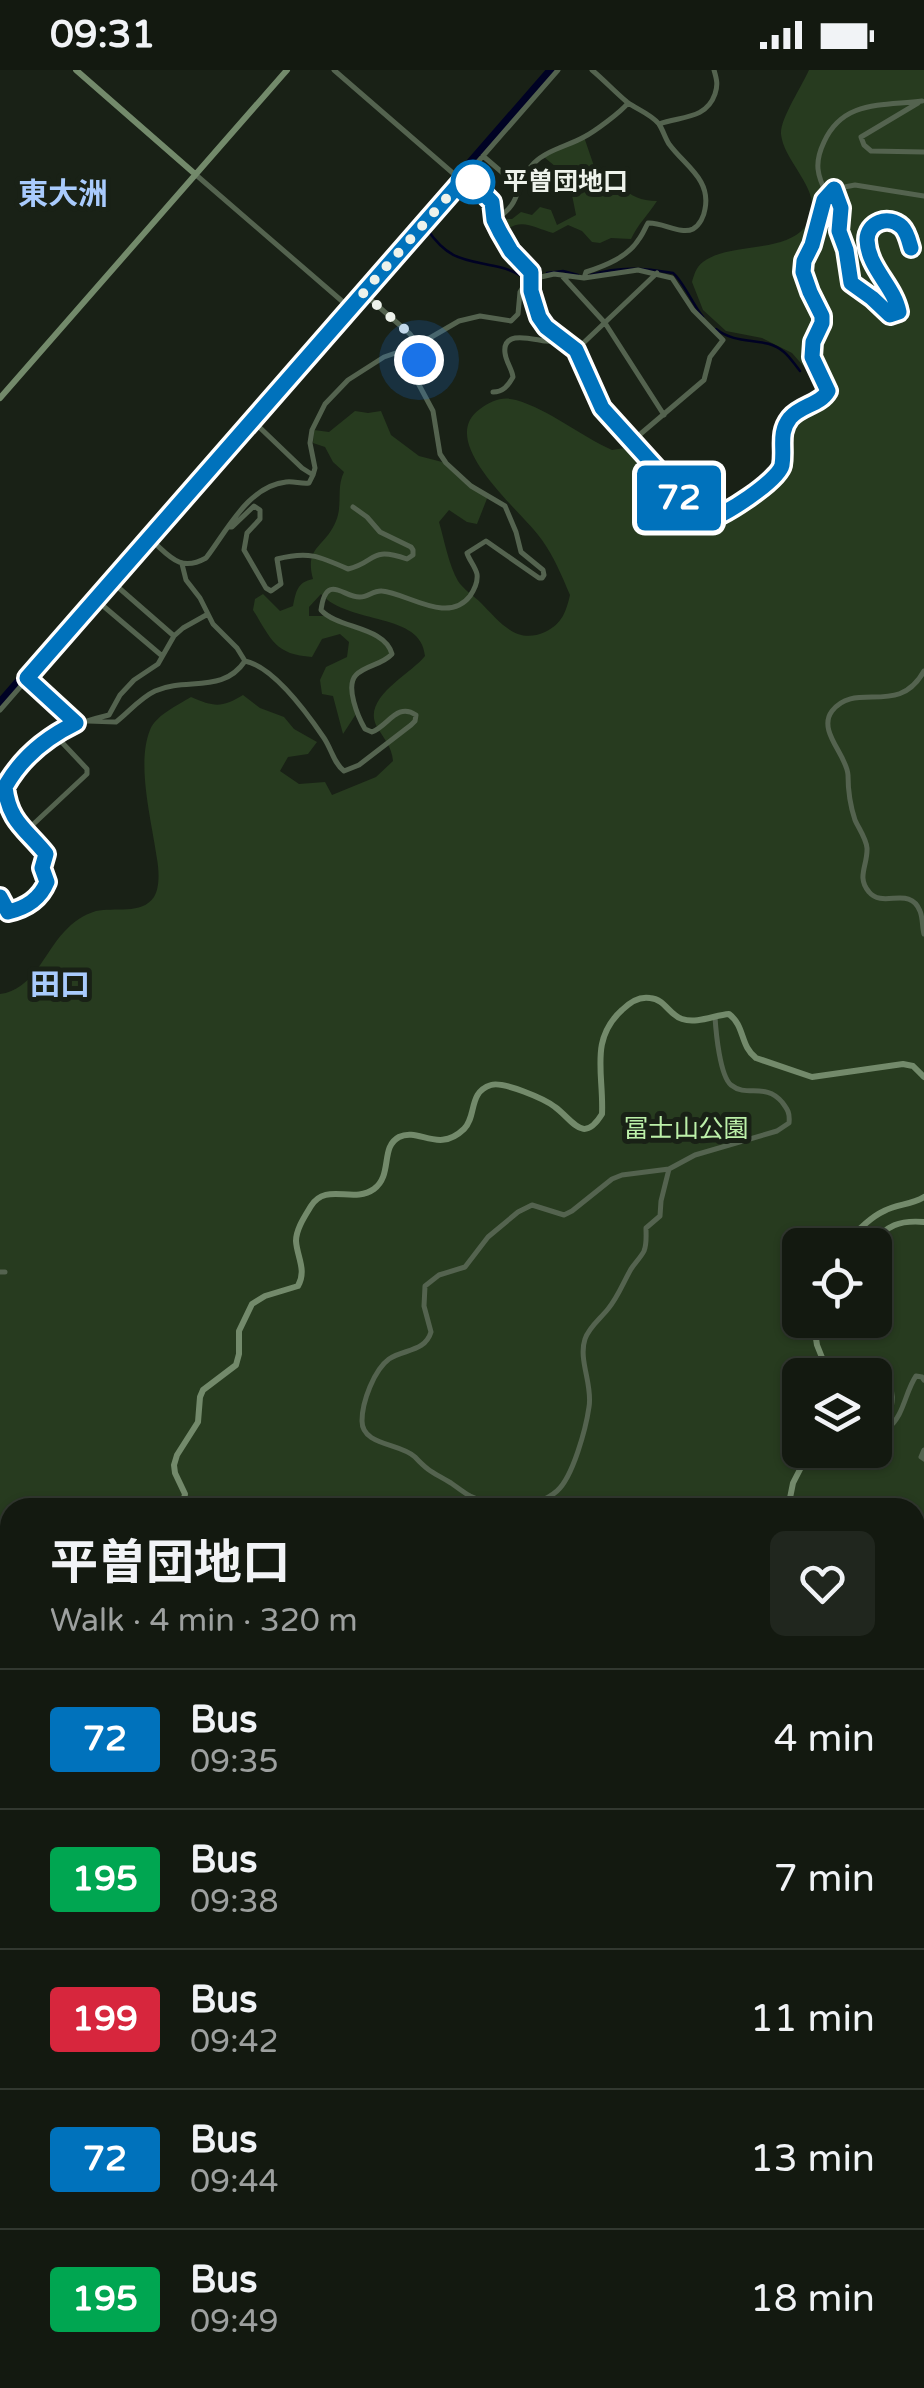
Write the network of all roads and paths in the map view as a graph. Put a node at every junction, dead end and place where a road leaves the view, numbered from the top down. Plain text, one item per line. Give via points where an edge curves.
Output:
1 (76, 70) edge
2 (287, 70) edge
3 (334, 70) edge
4 (558, 70) edge
5 (592, 70) edge
6 (714, 70) edge
7 (923, 100) edge
8 (628, 103) junction
9 (659, 124) junction
10 (924, 152) edge
11 (483, 156) junction
12 (196, 174) junction
13 (461, 178) junction
14 (518, 186) junction
15 (834, 189) junction
16 (827, 195) junction
17 (924, 196) edge
18 (494, 220) junction
19 (911, 248) dead end
20 (528, 270) junction
21 (657, 273) junction
22 (562, 274) junction
23 (584, 276) junction
24 (532, 279) junction
25 (363, 293) junction
26 (347, 306) junction
27 (605, 323) junction
28 (562, 338) junction
29 (416, 346) junction
30 (576, 350) junction
31 (493, 392) dead end
32 (0, 398) edge
33 (664, 415) junction
34 (252, 420) junction
35 (631, 442) junction
36 (314, 475) junction
37 (353, 507) dead end
38 (228, 527) junction
39 (149, 538) junction
40 (182, 564) junction
41 (111, 581) junction
42 (95, 599) junction
43 (208, 614) junction
44 (174, 636) junction
45 (162, 655) junction
46 (244, 661) junction
47 (924, 671) edge
48 (25, 676) junction
49 (0, 710) edge
50 (87, 720) junction
51 (76, 723) junction
52 (55, 734) junction
53 (2, 789) edge
54 (24, 832) junction
55 (0, 897) edge
56 (924, 934) edge
57 (715, 1016) junction
58 (924, 1077) edge
59 (669, 1169) junction
60 (924, 1196) edge
61 (924, 1222) edge
62 (864, 1228) edge
63 (888, 1228) edge
64 (924, 1380) edge
65 (892, 1425) edge
66 (924, 1450) edge
67 (924, 1458) edge
68 (801, 1468) edge
69 (184, 1498) edge
70 (475, 1498) edge
71 (543, 1498) edge
72 (790, 1498) edge

1 - 12 street
2 - 12 street
3 - 13 street
4 - 11 street
5 - 8 street
6 - 9 street via 718,84 707,109
7 - 10 street via 861,137 871,151
7 - 16 street via 870,106 840,118 817,165
8 - 9 street
8 - 14 street via 584,137 537,160
9 - 23 street via 705,187 702,219 692,230 648,223 630,250
11 - 13 street
11 - 14 street
12 - 26 street
12 - 32 street
13 - 18 street via 492,202
13 - 25 street
14 - 18 street via 512,208
15 - 16 street
15 - 17 street via 855,185
15 - 19 street via 851,283 890,315 899,312 897,303 874,267 867,234 878,222 896,223
16 - 35 street via 803,272 822,316 812,357 828,391 787,422 776,476 706,520 673,493
18 - 20 street
20 - 24 street
20 - 29 street via 511,321 474,317
21 - 23 street
21 - 27 street
21 - 33 street via 675,280 723,340 704,380
22 - 23 street
22 - 24 street
22 - 27 street
24 - 28 street via 539,317
25 - 26 street
25 - 29 street
26 - 34 street
27 - 30 street
27 - 33 street
28 - 30 street
28 - 31 street via 514,338 504,352 514,378
29 - 36 street via 348,380 326,404 312,430
29 - 46 street via 418,383 433,410 440,454 471,486 505,506 521,552 544,575 539,578 486,541 467,553 476,582 456,606 440,608 383,591 363,597 340,588 327,593 325,616 391,650 387,660 353,681 365,729 379,730 401,711 416,715 344,772 290,695
30 - 35 street via 602,408
33 - 35 street
34 - 36 street
34 - 39 street
36 - 38 street via 310,483 267,487
37 - 38 street via 412,555 380,554 354,569 312,554 291,555 277,559 281,584 271,591 244,550 260,510 250,508
38 - 40 street via 206,558
39 - 40 street
39 - 41 street
40 - 43 street
41 - 42 street
41 - 44 street
42 - 45 street
42 - 48 street
43 - 44 street
43 - 46 street
44 - 45 street
45 - 50 street via 125,688 110,715
46 - 50 street via 226,680 153,692 116,722
47 - 56 street via 894,696 850,697 828,722 866,841 862,882 876,898 913,900
48 - 49 street
48 - 51 street
50 - 51 street
51 - 52 street
52 - 53 street
52 - 54 street via 88,774
53 - 54 street
54 - 55 street via 46,854 46,886 34,902 14,911
57 - 58 street via 734,1017 756,1058 807,1077 903,1064
57 - 59 street via 730,1084 768,1091 789,1112 789,1123
57 - 69 street via 686,1020 658,999 632,1001 602,1037 602,1114 591,1127 576,1127 545,1100 491,1085 480,1091 469,1122 454,1136 394,1140 377,1188 314,1201 297,1232 302,1280 252,1304 239,1331 236,1365 200,1396 198,1422 174,1465
59 - 70 street via 622,1175 564,1215 529,1206 488,1236 465,1266 424,1286 430,1338 384,1362 363,1429
59 - 71 street via 660,1216 646,1228 646,1248 585,1340 590,1403 568,1476
60 - 62 street via 885,1210
61 - 63 street
64 - 65 street via 912,1380
66 - 67 street
68 - 72 street

